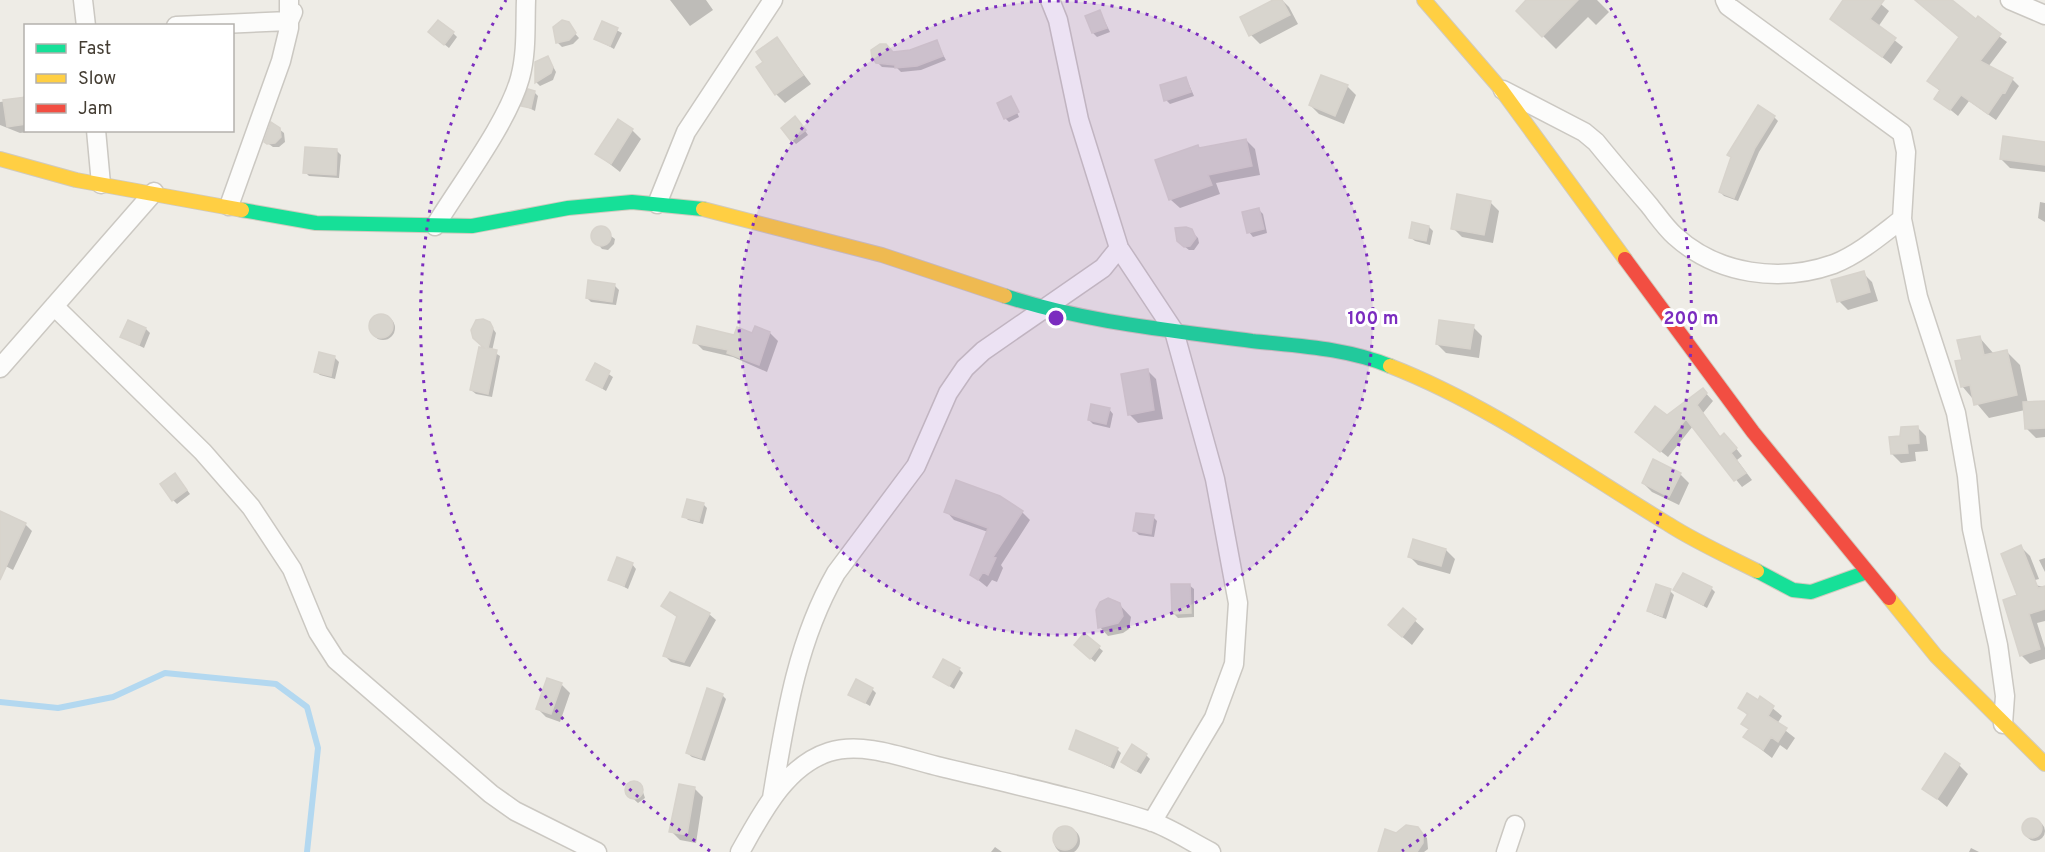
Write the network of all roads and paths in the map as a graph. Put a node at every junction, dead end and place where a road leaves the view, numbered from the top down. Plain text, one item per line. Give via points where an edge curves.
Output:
1 (83, 0) edge
2 (290, 0) edge
3 (300, 0) edge
4 (526, 0) edge
5 (773, 0) edge
6 (1050, 0) edge
7 (1424, 0) edge
8 (1725, 0) edge
9 (2010, 0) edge
10 (2045, 15) edge
11 (289, 21) junction
12 (86, 24) edge
13 (221, 24) edge
14 (1500, 88) junction
15 (96, 132) edge
16 (0, 159) edge
17 (101, 184) junction
18 (154, 192) junction
19 (657, 204) junction
20 (229, 206) junction
21 (1902, 219) junction
22 (435, 226) junction
23 (1119, 248) junction
24 (54, 306) junction
25 (1046, 309) junction
26 (1174, 331) junction
27 (0, 368) edge
28 (1867, 572) junction
29 (2003, 724) junction
30 (2045, 764) edge
31 (772, 798) junction
32 (1152, 822) junction
33 (1515, 825) dead end
34 (597, 852) edge
35 (740, 852) edge
36 (1211, 852) edge
37 (1506, 852) edge

1 - 12 street
2 - 11 street
3 - 11 street
4 - 22 street via 520,79 506,113
5 - 19 street via 686,132
6 - 23 street via 1058,20 1079,120
7 - 14 street
8 - 21 street via 1902,133 1906,152
9 - 10 street
11 - 13 street
11 - 20 street via 281,61
14 - 21 street via 1584,132 1674,235 1692,249 1737,270 1755,274 1797,272 1833,264 1858,252
14 - 28 street via 1753,432
15 - 17 street
16 - 17 street
17 - 18 street
18 - 20 street
18 - 24 street
19 - 22 street via 632,202 568,208 472,226
19 - 25 street via 743,216 882,255
20 - 22 street via 316,223
21 - 29 street via 1918,297 1956,413 1972,530 1998,645 2005,696
23 - 25 street via 1104,268
23 - 26 street
24 - 27 street
24 - 34 street via 203,452 251,507 291,569 318,632 336,660 515,811
25 - 26 street
25 - 31 street via 983,351 965,368 948,393 916,466 825,591 793,679
26 - 28 street via 1361,354 1422,378 1541,444 1670,526 1793,590 1811,592
26 - 32 street via 1215,479 1238,603 1234,664 1214,718
28 - 29 street via 1936,656
29 - 30 street
31 - 32 street via 813,759 831,751 857,749 1017,784
31 - 35 street
32 - 36 street
33 - 37 street

